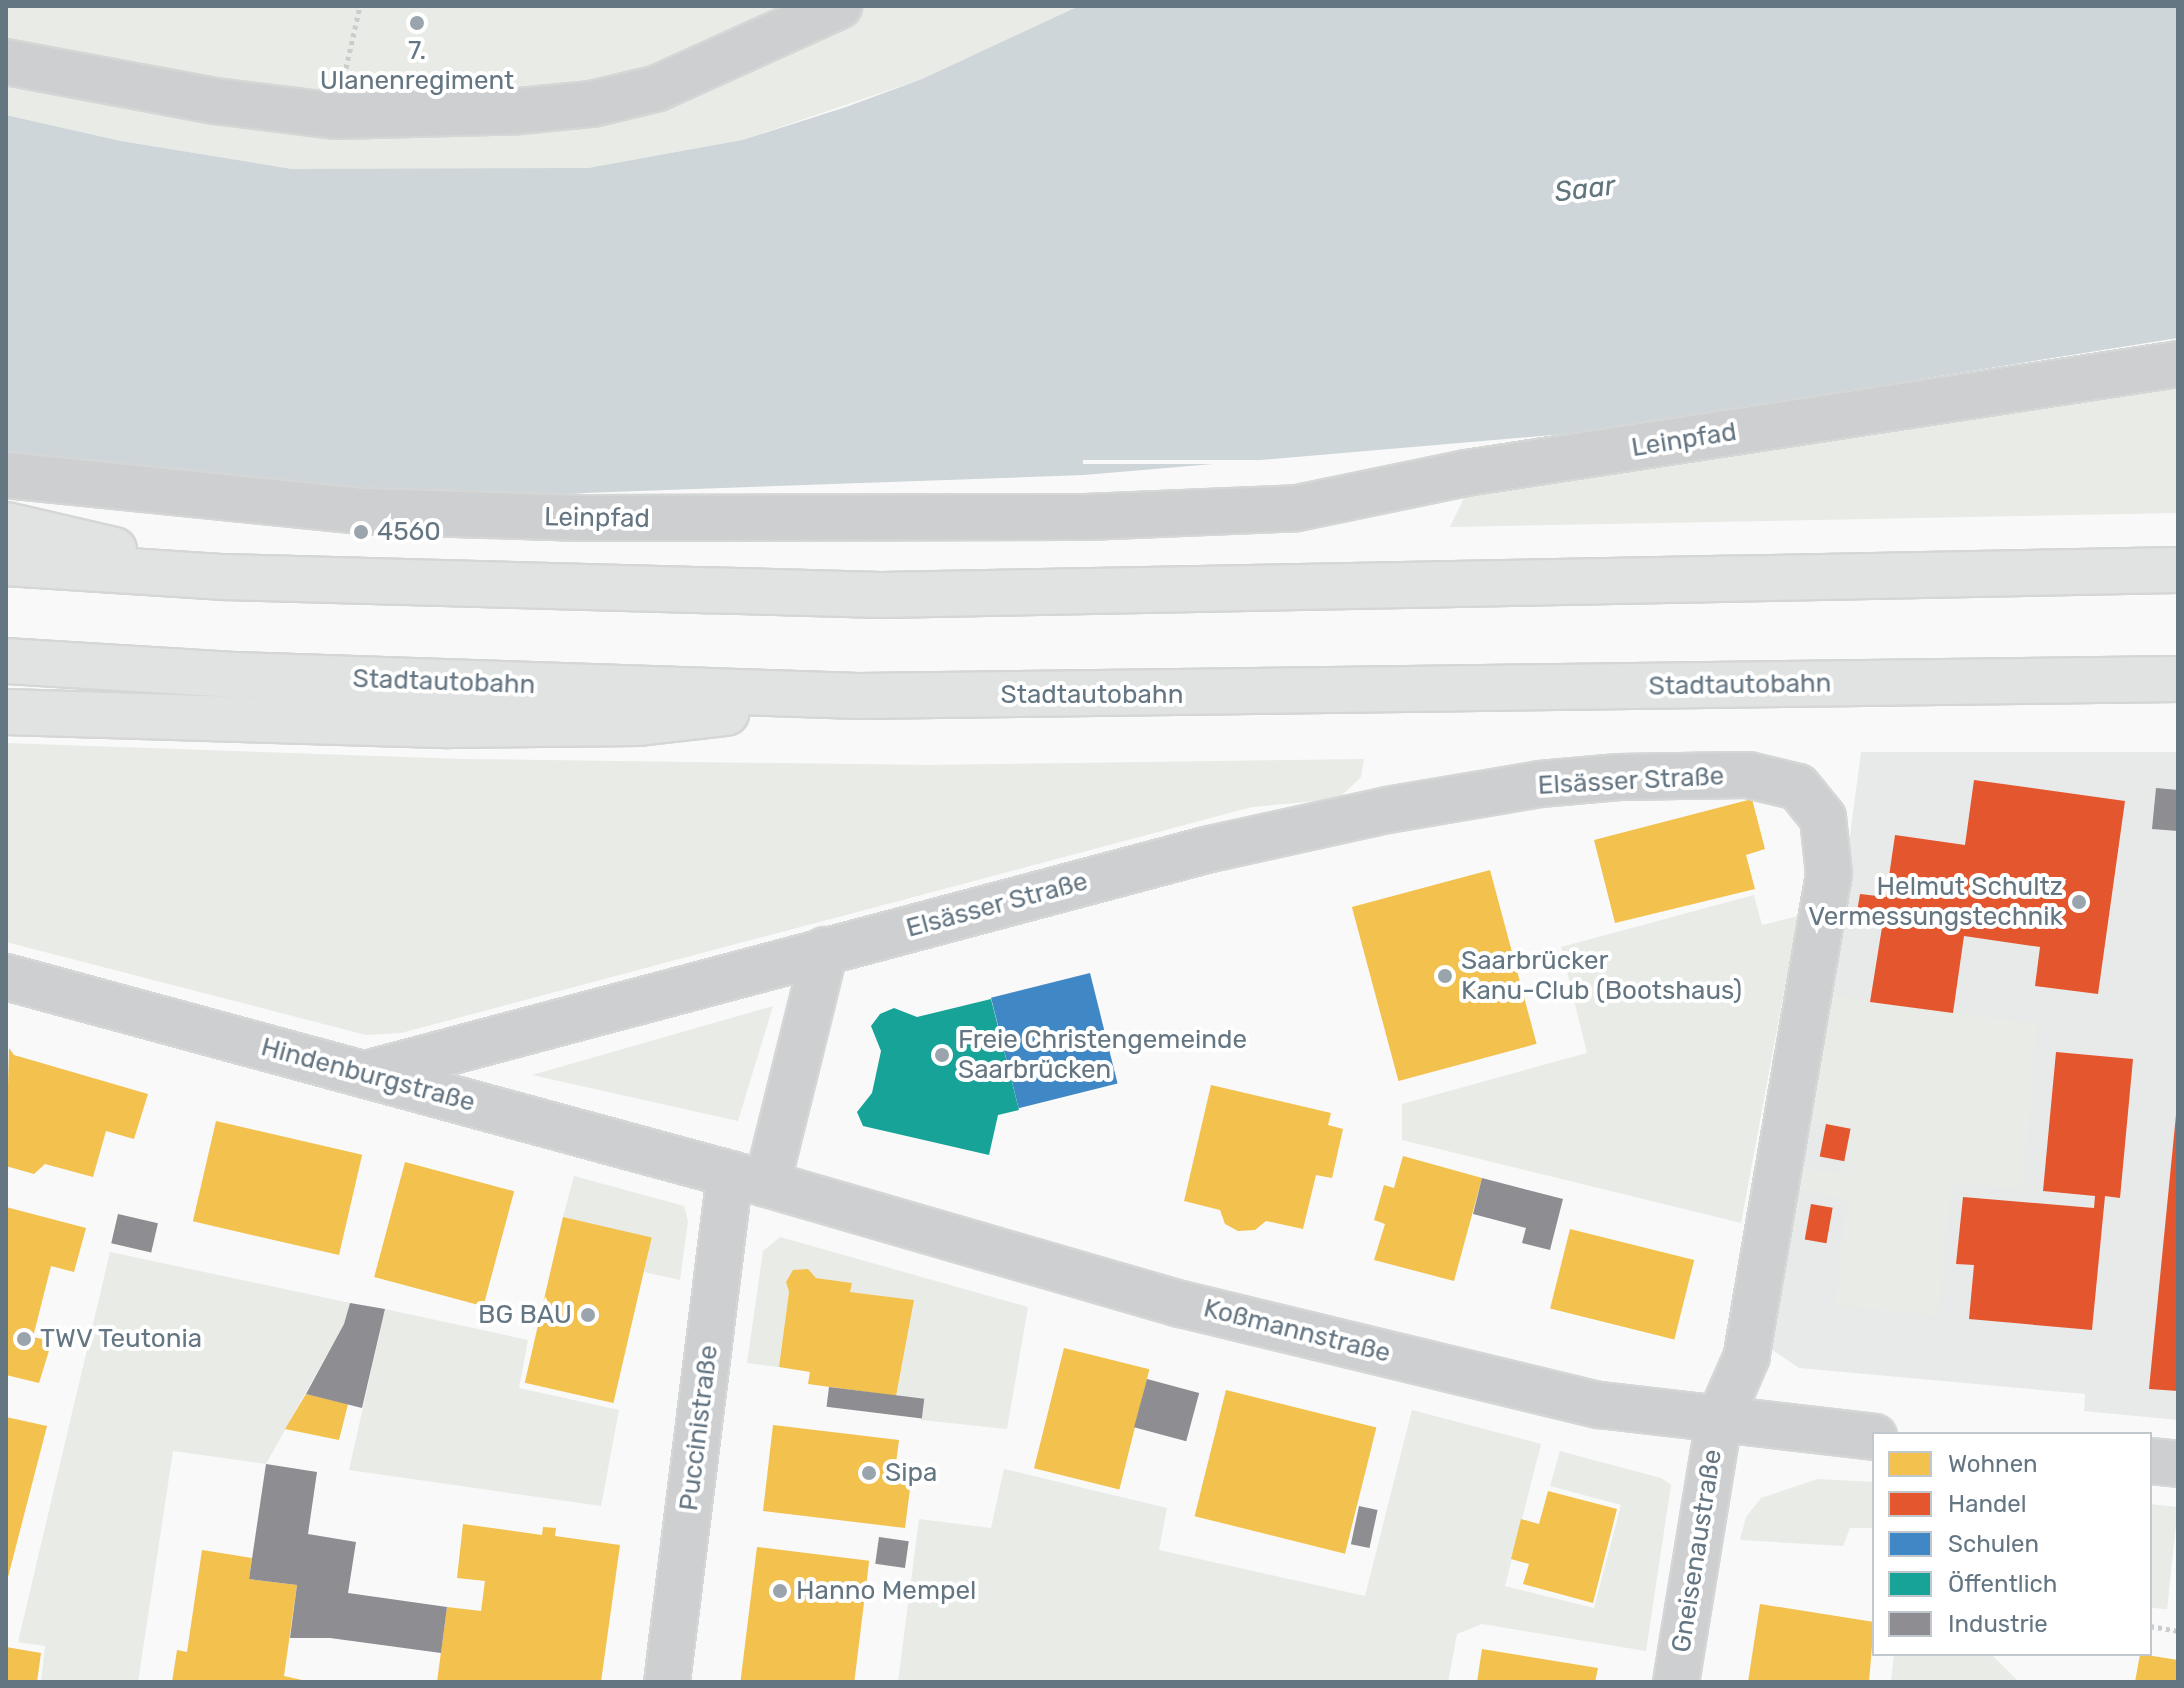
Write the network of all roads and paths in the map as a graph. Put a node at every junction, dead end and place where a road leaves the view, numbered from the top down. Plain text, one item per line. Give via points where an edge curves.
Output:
1 (360, 6) edge
2 (839, 6) edge
3 (6, 62) edge
4 (335, 116) junction
5 (2178, 364) edge
6 (6, 475) edge
7 (6, 525) edge
8 (6, 563) edge
9 (2178, 570) edge
10 (225, 577) junction
11 (6, 661) edge
12 (2178, 679) edge
13 (859, 696) junction
14 (6, 712) edge
15 (825, 950) junction
16 (6, 977) edge
17 (366, 1074) junction
18 (748, 1179) junction
19 (1719, 1420) junction
20 (1872, 1437) edge
21 (2152, 1461) edge
22 (2178, 1464) edge
23 (2152, 1626) edge
24 (2178, 1631) edge
25 (667, 1682) edge
26 (1676, 1682) edge

1 - 4 path
2 - 4 street via 725,62 658,88 592,104 467,114
3 - 4 street via 215,101
5 - 6 street, Leinpfad via 1466,473 1297,508 1189,502 731,520 378,512
7 - 10 highway
8 - 10 highway
9 - 10 highway via 881,595
11 - 13 highway, Stadtautobahn via 237,675
12 - 13 highway, Stadtautobahn
13 - 14 highway via 639,723 449,725
15 - 17 street, Elsässer Straße
15 - 18 street
15 - 19 street, Elsässer Straße via 1210,849 1387,810 1540,784 1748,775 1798,787 1823,818 1829,874 1747,1356
16 - 17 street, Hindenburgstraße
17 - 18 street, Hindenburgstraße
18 - 19 street, Koßmannstraße via 1181,1304 1599,1405
18 - 25 street, Puccinistraße via 713,1461
19 - 20 street, Koßmannstraße
19 - 26 street, Gneisenaustraße
21 - 22 street
23 - 24 path

